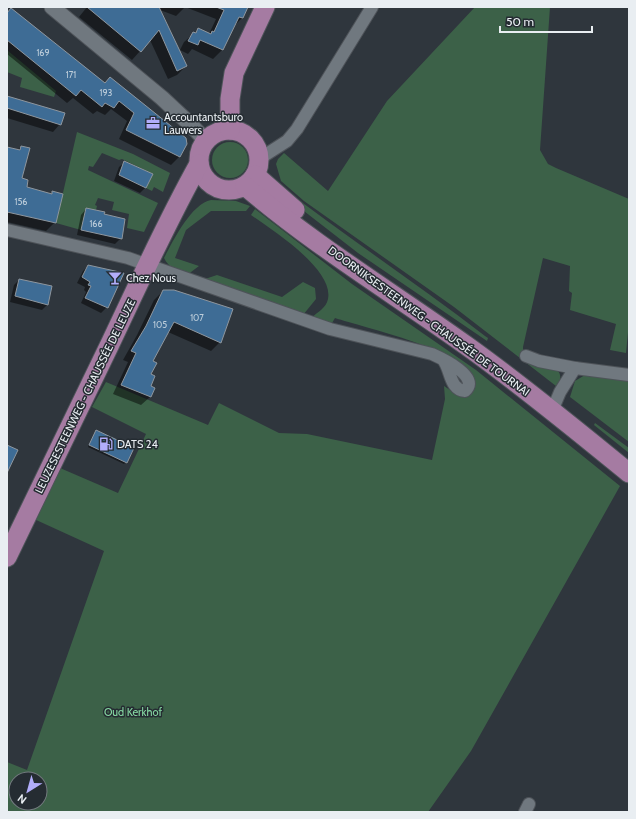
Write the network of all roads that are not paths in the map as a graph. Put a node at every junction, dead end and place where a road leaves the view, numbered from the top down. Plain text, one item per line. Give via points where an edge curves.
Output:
1 (52, 7) edge
2 (265, 7) edge
3 (372, 7) edge
4 (230, 130) junction
5 (206, 141) junction
6 (199, 164) junction
7 (253, 173) junction
8 (214, 186) junction
9 (172, 213) junction
10 (7, 230) edge
11 (147, 265) junction
12 (526, 356) dead end
13 (444, 361) dead end
14 (575, 368) junction
15 (629, 375) edge
16 (555, 405) junction
17 (629, 459) edge
18 (629, 473) edge
19 (7, 557) edge

1 - 5 street via 162,98
2 - 4 main road via 234,73 230,99
3 - 7 street via 297,129
4 - 5 main road via 216,133
4 - 7 main road via 248,137 256,147
5 - 6 main road via 200,151
6 - 8 main road via 205,178
6 - 9 main road, LEUZESESTEENWEG - CHAUSSÉE DE LEUZE
7 - 8 main road via 231,190
7 - 16 main road, DOORNIKSESTEENWEG - CHAUSSÉE DE TOURNAI via 285,202 340,244 481,341
8 - 9 main road, LEUZESESTEENWEG - CHAUSSÉE DE LEUZE via 201,189
9 - 11 main road, LEUZESESTEENWEG - CHAUSSÉE DE LEUZE
10 - 11 street via 128,258
11 - 13 street via 330,329 432,354
11 - 19 main road, LEUZESESTEENWEG - CHAUSSÉE DE LEUZE
12 - 14 street
14 - 15 street
14 - 16 street
16 - 17 main road, DOORNIKSESTEENWEG - CHAUSSÉE DE TOURNAI
16 - 18 main road, DOORNIKSESTEENWEG - CHAUSSÉE DE TOURNAI

